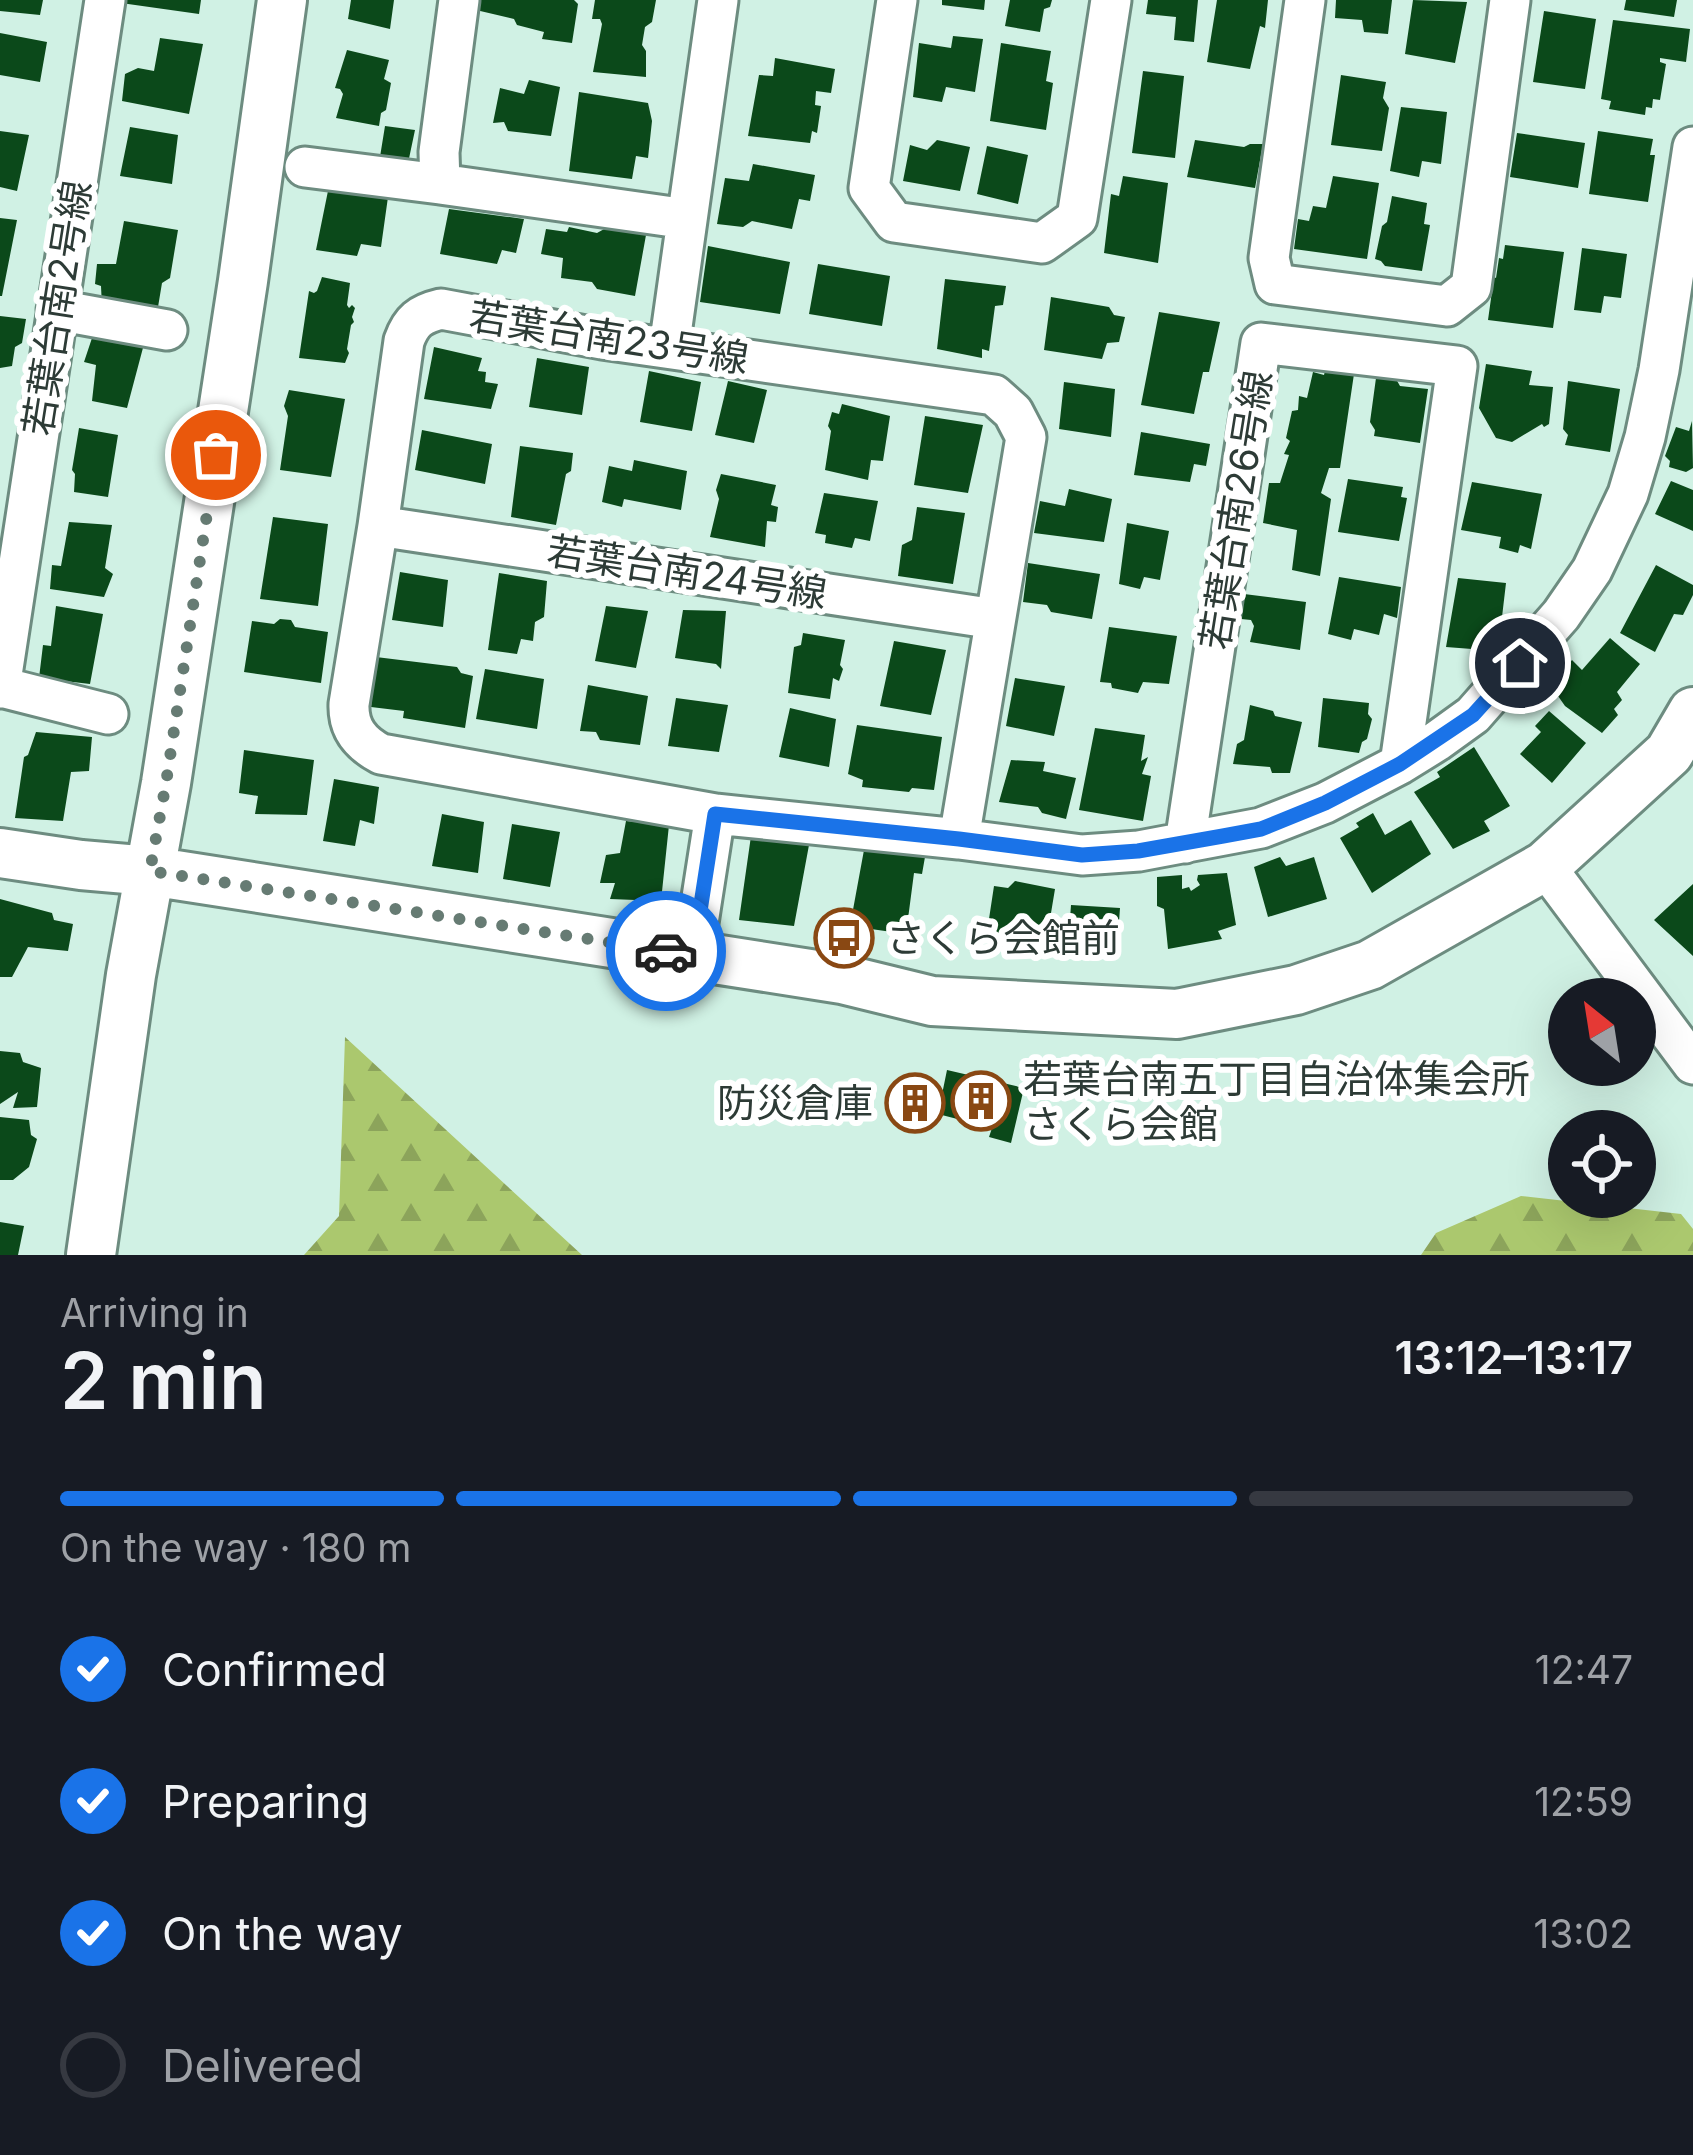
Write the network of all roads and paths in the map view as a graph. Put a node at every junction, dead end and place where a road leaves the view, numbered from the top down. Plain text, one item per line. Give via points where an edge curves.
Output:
1 (105, 0) edge
2 (282, 0) edge
3 (459, 0) edge
4 (718, 0) edge
5 (897, 0) edge
6 (1111, 0) edge
7 (1305, 0) edge
8 (1510, 0) edge
9 (1693, 146) edge
10 (305, 167) dead end
11 (440, 184) junction
12 (687, 219) junction
13 (57, 310) junction
14 (167, 330) dead end
15 (669, 348) junction
16 (379, 526) junction
17 (995, 619) junction
18 (0, 687) edge
19 (1693, 712) edge
20 (109, 714) dead end
21 (1400, 764) junction
22 (715, 814) junction
23 (959, 839) junction
24 (1185, 842) junction
25 (0, 853) edge
26 (1545, 866) junction
27 (150, 871) junction
28 (693, 956) junction
29 (1693, 1064) edge
30 (91, 1255) edge

1 - 13 street, 若葉台南2号線
2 - 27 street
3 - 11 street
4 - 12 street
5 - 6 street via 869,188 894,223 1042,243 1077,218
7 - 8 street via 1269,258 1275,284 1448,306 1471,287
9 - 21 street, 若葉台南23号線 via 1650,415 1608,538 1562,615 1473,715
10 - 11 street
11 - 12 street
12 - 15 street
13 - 14 street
13 - 18 street, 若葉台南2号線
15 - 16 street, 若葉台南23号線 via 441,309 417,318 404,341
15 - 17 street, 若葉台南23号線 via 994,395 1026,437
16 - 17 street, 若葉台南24号線
16 - 22 street, 若葉台南23号線 via 349,704 359,740 381,754
17 - 23 street, 若葉台南23号線
18 - 20 street
19 - 26 street via 1669,753
21 - 24 street, 若葉台南23号線 via 1261,829
21 - 24 street, 若葉台南26号線 via 1457,366 1261,343
22 - 23 street, 若葉台南23号線
22 - 28 street
23 - 24 street, 若葉台南23号線 via 1082,855
25 - 27 street
26 - 28 street via 1370,965 1296,990 1177,1014 932,1001
26 - 29 street
27 - 28 street
27 - 30 street

